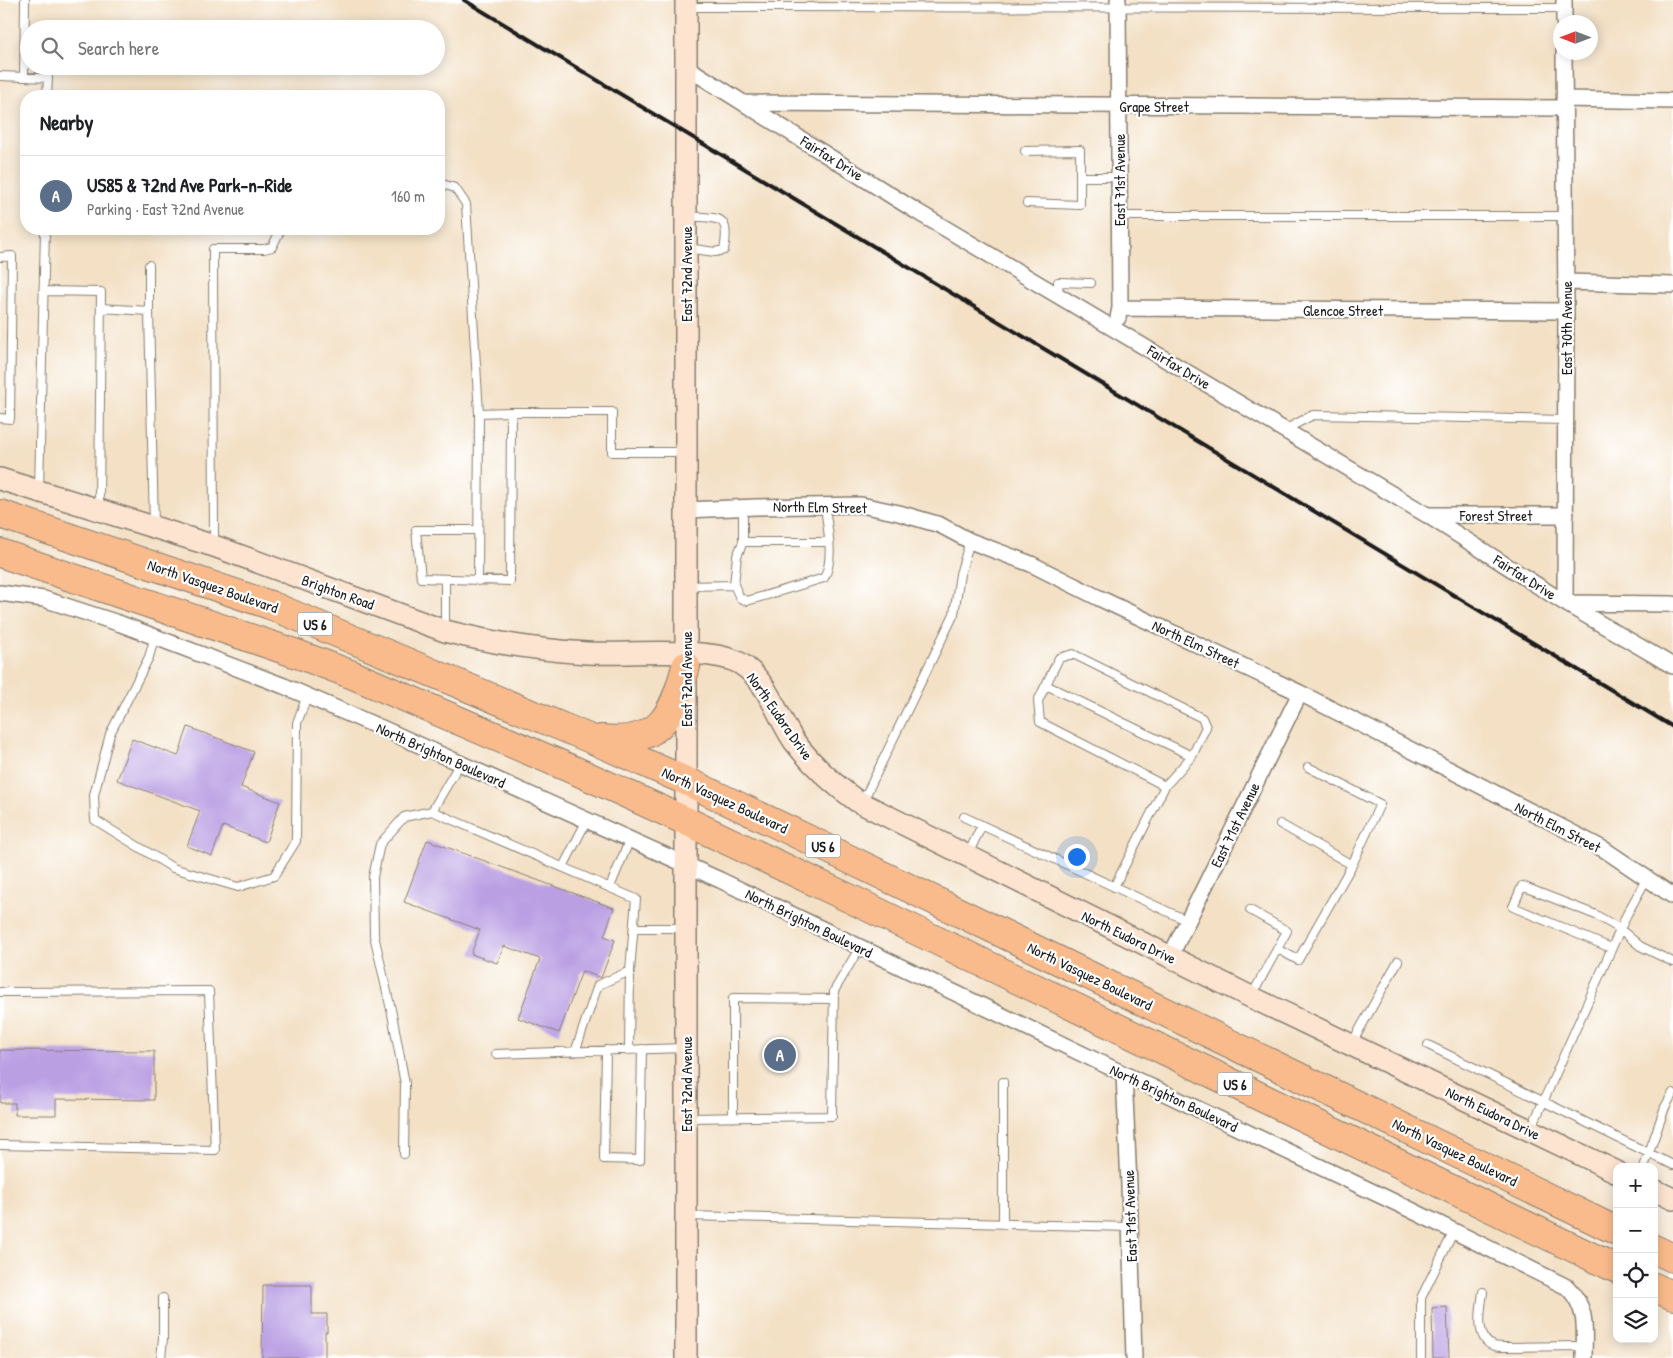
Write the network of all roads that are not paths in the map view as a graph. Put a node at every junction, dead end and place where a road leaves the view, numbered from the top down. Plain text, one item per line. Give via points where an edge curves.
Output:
1 (25, 0) edge
2 (686, 4) edge
3 (1118, 4) edge
4 (1564, 10) edge
5 (25, 20) edge
6 (1564, 60) edge
7 (686, 67) junction
8 (0, 76) edge
9 (24, 77) joint
10 (47, 90) edge
11 (1673, 100) edge
12 (744, 103) junction
13 (1564, 104) junction
14 (1119, 105) junction
15 (1025, 150) dead end
16 (1080, 177) junction
17 (1119, 177) junction
18 (445, 184) edge
19 (1027, 203) dead end
20 (686, 216) junction
21 (1120, 216) junction
22 (1565, 216) junction
23 (44, 235) edge
24 (278, 235) edge
25 (686, 248) junction
26 (0, 257) edge
27 (149, 265) dead end
28 (1566, 282) junction
29 (1091, 283) dead end
30 (1673, 285) edge
31 (43, 291) junction
32 (1059, 296) junction
33 (101, 308) junction
34 (1120, 308) junction
35 (149, 311) junction
36 (1566, 311) junction
37 (1115, 329) junction
38 (479, 412) junction
39 (511, 412) junction
40 (0, 418) edge
41 (1566, 420) junction
42 (1284, 430) junction
43 (686, 452) junction
44 (0, 479) edge
45 (39, 492) junction
46 (825, 505) junction
47 (743, 507) junction
48 (99, 510) junction
49 (686, 510) junction
50 (0, 514) edge
51 (1427, 515) junction
52 (1566, 515) junction
53 (154, 527) junction
54 (478, 530) junction
55 (970, 541) junction
56 (743, 542) junction
57 (828, 542) junction
58 (214, 546) junction
59 (0, 553) edge
60 (446, 579) junction
61 (478, 580) junction
62 (734, 585) junction
63 (686, 586) junction
64 (0, 593) edge
65 (1565, 603) junction
66 (1673, 604) edge
67 (446, 631) junction
68 (155, 636) junction
69 (686, 660) junction
70 (1673, 666) edge
71 (1046, 685) junction
72 (1300, 693) junction
73 (307, 696) junction
74 (591, 738) junction
75 (1192, 756) junction
76 (460, 763) junction
77 (1308, 767) dead end
78 (686, 781) junction
79 (1165, 786) junction
80 (862, 803) junction
81 (432, 811) junction
82 (964, 817) dead end
83 (587, 820) junction
84 (686, 821) junction
85 (1280, 824) dead end
86 (982, 825) junction
87 (630, 839) junction
88 (967, 856) junction
89 (686, 864) junction
90 (1352, 865) junction
91 (563, 867) junction
92 (1647, 878) junction
93 (610, 887) junction
94 (1114, 887) junction
95 (1673, 896) edge
96 (1250, 910) dead end
97 (1188, 921) junction
98 (634, 928) junction
99 (686, 928) junction
100 (1620, 929) junction
101 (860, 947) junction
102 (1611, 948) junction
103 (1278, 949) junction
104 (1170, 957) junction
105 (1398, 961) dead end
106 (1673, 962) edge
107 (630, 971) junction
108 (0, 992) edge
109 (1251, 997) junction
110 (834, 999) junction
111 (1351, 1045) junction
112 (1428, 1046) dead end
113 (686, 1048) junction
114 (642, 1049) junction
115 (606, 1050) junction
116 (629, 1050) junction
117 (575, 1052) junction
118 (496, 1054) dead end
119 (1124, 1074) junction
120 (1004, 1082) dead end
121 (1673, 1093) edge
122 (1543, 1102) junction
123 (686, 1118) junction
124 (733, 1118) junction
125 (1530, 1130) junction
126 (0, 1145) edge
127 (404, 1154) dead end
128 (1650, 1155) junction
129 (1646, 1163) edge
130 (1673, 1165) edge
131 (1613, 1170) edge
132 (1658, 1192) edge
133 (1673, 1199) edge
134 (686, 1216) junction
135 (1003, 1224) junction
136 (1130, 1226) junction
137 (1613, 1229) edge
138 (1454, 1231) junction
139 (1658, 1251) edge
140 (1673, 1258) edge
141 (1613, 1267) edge
142 (1658, 1289) edge
143 (1483, 1292) dead end
144 (1673, 1296) edge
145 (163, 1298) dead end
146 (1584, 1352) edge
147 (162, 1358) edge
148 (686, 1358) edge
149 (1134, 1358) edge
150 (1421, 1358) edge

1 - 5 lane
2 - 3 lane
2 - 7 street, East 72nd Avenue
3 - 4 lane
3 - 14 street, East 71st Avenue
6 - 13 street, East 70th Avenue
7 - 12 street, Fairfax Drive
7 - 20 street, East 72nd Avenue
8 - 9 lane
9 - 10 lane via 48,78
11 - 13 street, Grape Street
12 - 14 street, Grape Street
12 - 32 street, Fairfax Drive
13 - 14 street, Grape Street
13 - 22 street, East 70th Avenue
14 - 17 street, East 71st Avenue
15 - 16 lane via 1080,150
16 - 17 lane
16 - 19 lane via 1080,205
17 - 21 street, East 71st Avenue
18 - 38 lane via 456,188 466,204
20 - 25 street, East 72nd Avenue
20 - 25 lane via 719,219 727,232 724,250
21 - 22 lane
21 - 34 street, East 71st Avenue
22 - 28 street, East 70th Avenue
23 - 31 lane
24 - 58 lane via 272,247 264,249 213,249
25 - 43 street, East 72nd Avenue
26 - 40 lane via 12,256 10,418
27 - 35 lane
28 - 30 street
28 - 36 street, East 70th Avenue
29 - 32 lane via 1058,282
31 - 33 lane via 101,292
31 - 45 lane
32 - 37 street, Fairfax Drive
33 - 35 lane
33 - 48 lane
34 - 36 street, Glencoe Street
34 - 37 street, East 71st Avenue
35 - 53 lane
36 - 41 street, East 70th Avenue
37 - 42 street, Fairfax Drive
38 - 39 lane
38 - 54 lane
39 - 43 lane via 612,412 612,452
39 - 61 lane via 510,581
41 - 42 lane via 1313,415
41 - 52 street, East 70th Avenue
42 - 51 street, Fairfax Drive
43 - 49 street, East 72nd Avenue
44 - 45 street, Brighton Road
45 - 48 street, Brighton Road
46 - 47 street, North Elm Street
46 - 55 street, North Elm Street via 860,505 899,513 940,525
46 - 57 lane
47 - 49 street, North Elm Street
47 - 56 lane
48 - 53 street, Brighton Road
49 - 63 street, East 72nd Avenue
50 - 74 highway, North Vasquez Boulevard / US 6 via 270,605
51 - 52 street, Forest Street
51 - 65 street, Fairfax Drive
52 - 65 street, East 70th Avenue
53 - 58 street, Brighton Road
54 - 60 lane via 416,530 421,578
54 - 61 lane
55 - 72 street, North Elm Street via 1031,564
55 - 80 lane via 960,574 954,614
56 - 57 lane
56 - 62 lane via 737,556
57 - 62 lane via 829,560 824,578 747,601 740,598
58 - 67 street, Brighton Road
59 - 84 highway, US 6 via 353,675
60 - 61 lane
60 - 67 lane
62 - 63 lane
63 - 69 street, East 72nd Avenue
64 - 68 street, North Brighton Boulevard via 44,599
65 - 66 street
65 - 70 street, Fairfax Drive
67 - 69 street, Brighton Road via 531,648
68 - 73 street, North Brighton Boulevard
68 - 73 lane via 149,657 110,734 94,795 95,820 173,868 238,887 274,876 296,841 297,723
69 - 74 highway via 676,702 662,723 640,738
69 - 78 street, East 72nd Avenue
69 - 80 street, North Eudora Drive via 720,656 742,664 761,684 795,741 814,765 840,789
71 - 75 lane
71 - 75 lane via 1059,658 1073,654 1202,718 1206,727
71 - 79 lane via 1038,701 1040,722
72 - 92 street, North Elm Street via 1605,850
72 - 97 street, East 71st Avenue
73 - 76 street, North Brighton Boulevard
74 - 78 highway, North Vasquez Boulevard / US 6
75 - 79 lane
76 - 81 lane
76 - 83 street, North Brighton Boulevard
77 - 90 lane via 1380,804
78 - 84 street, East 72nd Avenue
78 - 137 highway, North Vasquez Boulevard / US 6
79 - 94 lane
80 - 88 street, North Eudora Drive
81 - 91 lane
81 - 127 lane via 404,817 380,844 373,877 374,935 405,1084
82 - 86 lane
83 - 87 street, North Brighton Boulevard
83 - 91 lane
84 - 89 street, East 72nd Avenue
84 - 141 highway, US 6
85 - 90 lane
86 - 88 lane
86 - 94 lane
87 - 89 street, North Brighton Boulevard
87 - 93 lane
88 - 104 street, North Eudora Drive
89 - 99 street, East 72nd Avenue
89 - 101 street, North Brighton Boulevard
90 - 103 lane via 1298,960
91 - 93 lane
92 - 95 street, North Elm Street
92 - 100 lane
93 - 98 lane via 636,899
94 - 97 lane
96 - 103 lane via 1287,931
97 - 104 street, East 71st Avenue
98 - 99 lane
98 - 107 lane
99 - 113 street, East 72nd Avenue
100 - 102 lane
100 - 102 lane via 1596,915 1522,886 1513,907
100 - 106 lane via 1640,946
101 - 110 lane via 834,991
101 - 119 street, North Brighton Boulevard
102 - 122 lane
103 - 109 lane
104 - 109 street, North Eudora Drive
105 - 111 lane
107 - 116 lane
107 - 117 lane via 598,985
108 - 126 lane via 210,991 215,1150
109 - 111 street, North Eudora Drive
110 - 124 lane via 832,1116
110 - 124 lane via 733,998
111 - 125 street, North Eudora Drive
112 - 122 lane
113 - 114 lane
113 - 123 street, East 72nd Avenue
114 - 115 lane via 640,1160 604,1159
114 - 116 lane
115 - 116 lane
115 - 117 lane
117 - 118 lane
119 - 136 street, East 71st Avenue
119 - 138 street, North Brighton Boulevard
120 - 135 lane
121 - 128 lane
122 - 125 lane
122 - 128 lane
123 - 124 lane
123 - 134 street, East 72nd Avenue
125 - 131 street, North Eudora Drive
128 - 129 lane
128 - 130 lane
132 - 133 street
134 - 135 lane
134 - 148 street, East 72nd Avenue
135 - 136 lane
136 - 149 street, East 71st Avenue
138 - 146 street, North Brighton Boulevard via 1567,1287 1580,1304 1584,1317
138 - 150 lane via 1421,1298
139 - 140 highway
142 - 144 highway
143 - 146 lane via 1482,1333 1485,1341 1493,1346
145 - 147 lane

